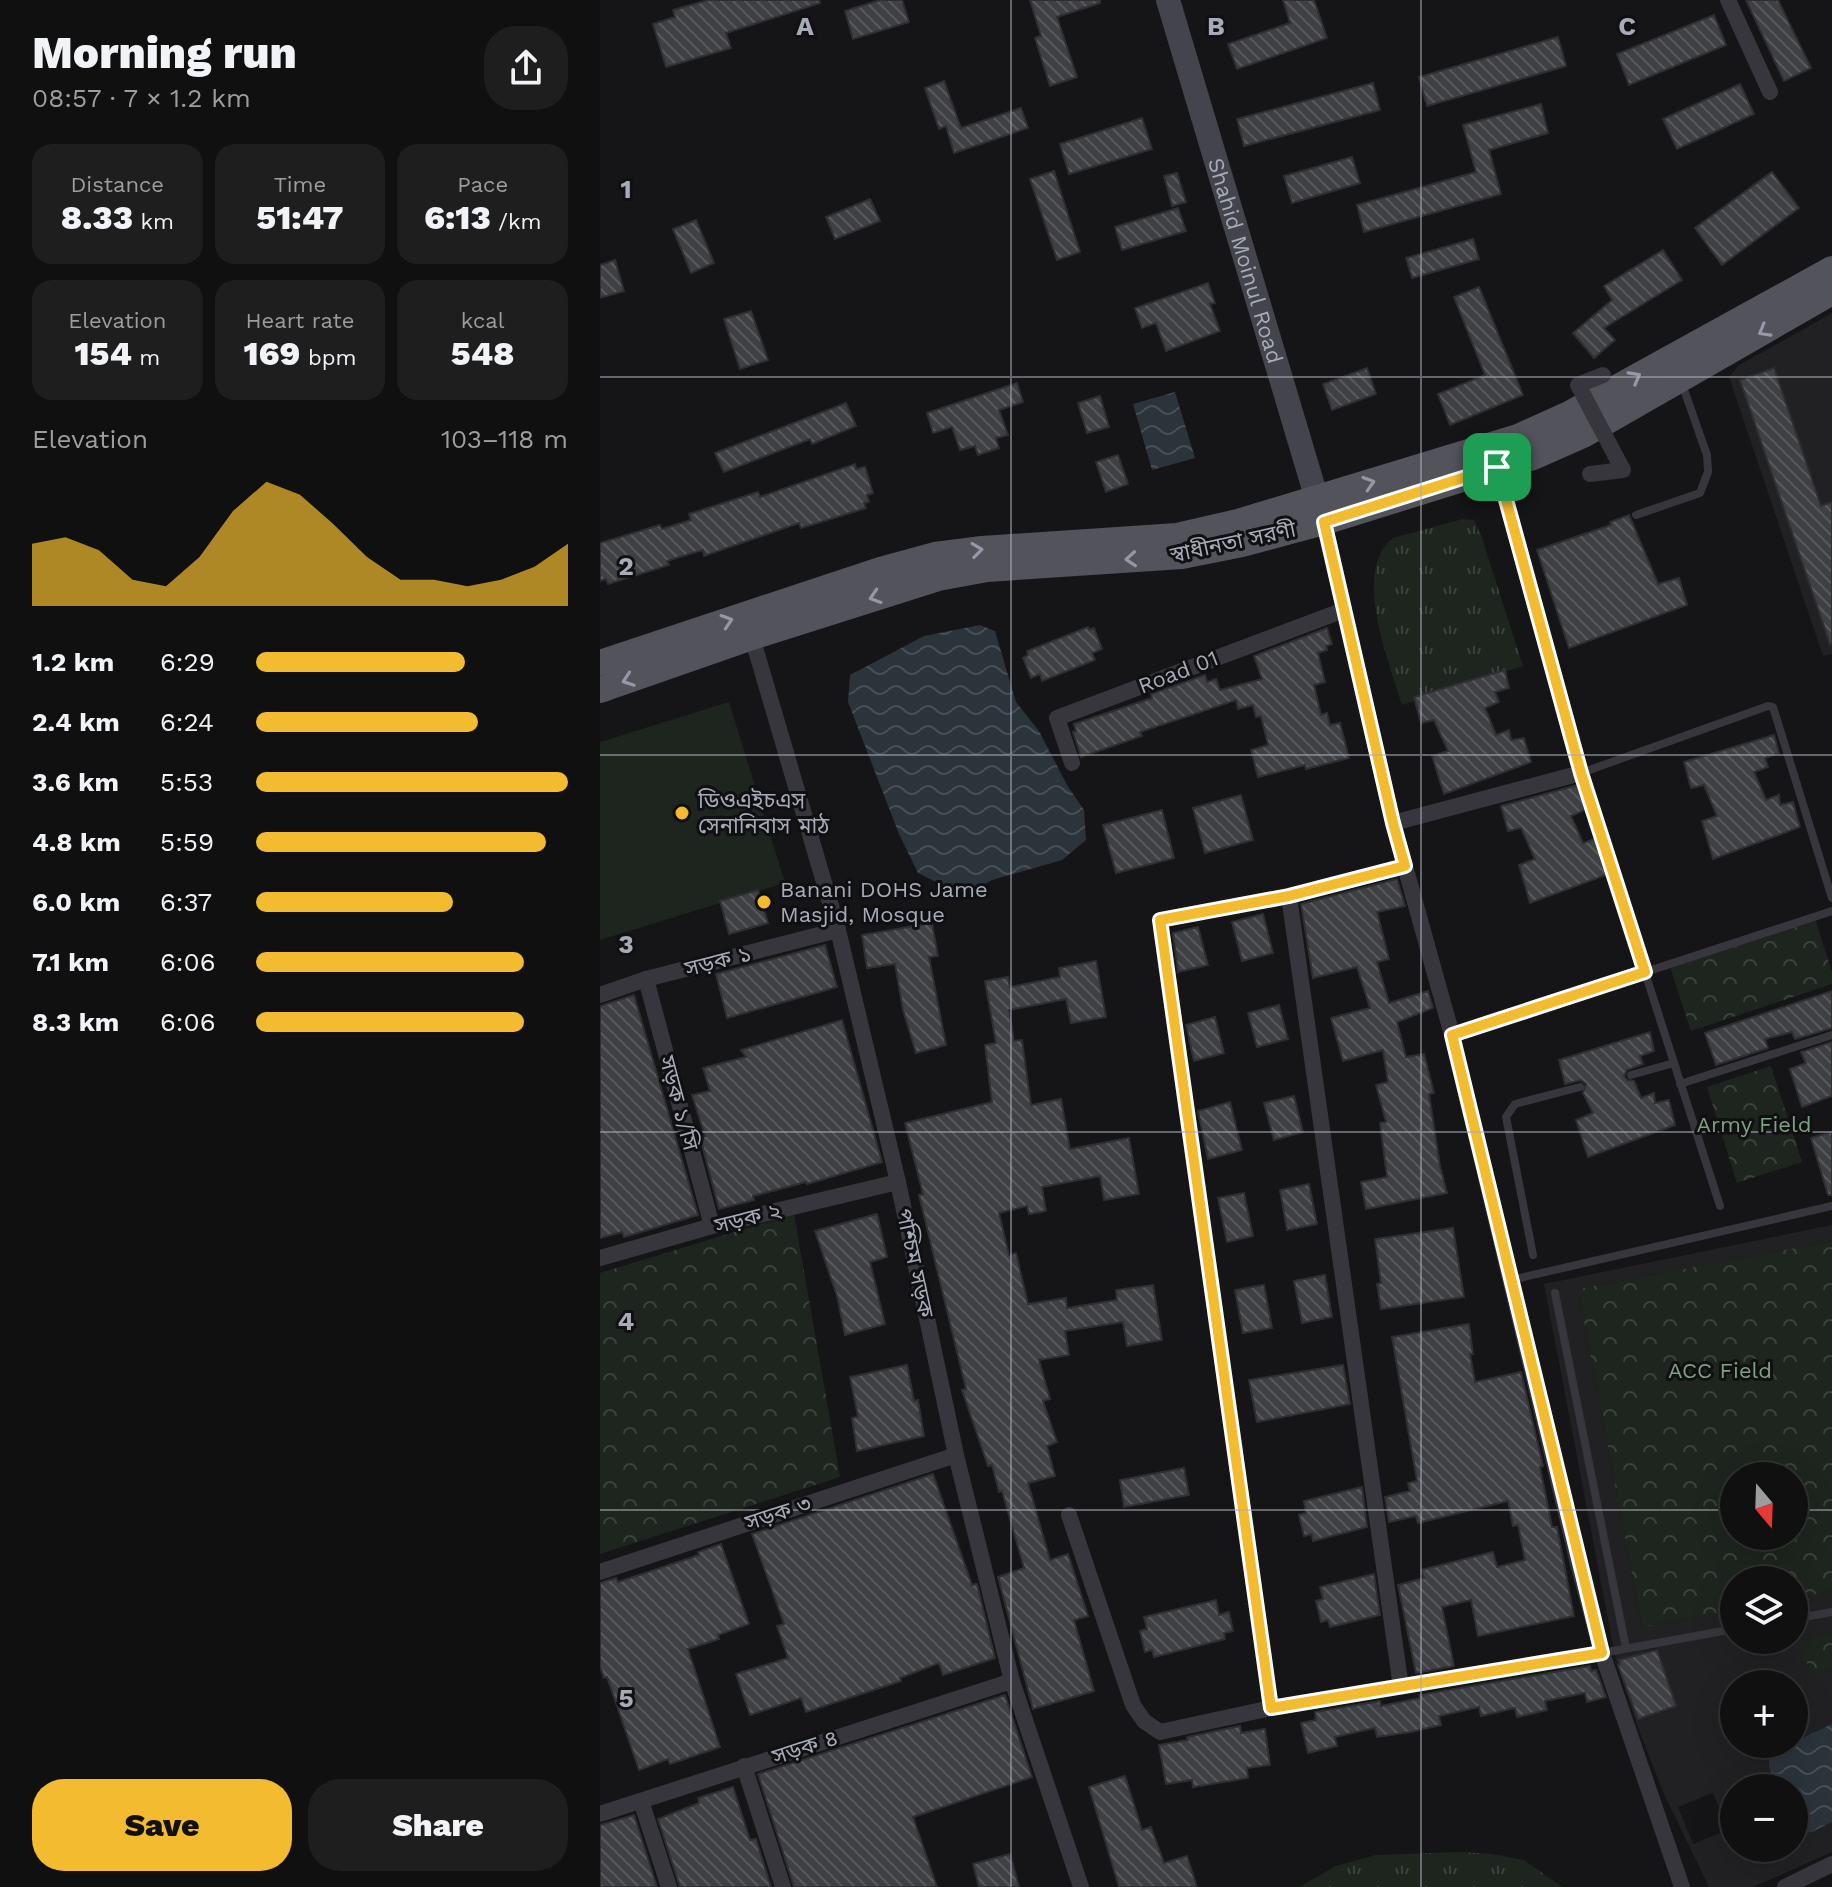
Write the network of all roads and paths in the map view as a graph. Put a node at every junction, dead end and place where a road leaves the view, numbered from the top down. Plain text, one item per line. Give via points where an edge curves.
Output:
1 (1168, 0) edge
2 (1728, 0) edge
3 (1770, 92) dead end
4 (1832, 269) edge
5 (1832, 292) edge
6 (1603, 375) dead end
7 (1681, 379) junction
8 (1497, 467) junction
9 (1590, 474) dead end
10 (1321, 510) junction
11 (1636, 515) dead end
12 (1344, 610) junction
13 (752, 637) junction
14 (600, 663) edge
15 (600, 690) edge
16 (1072, 763) dead end
17 (1581, 773) junction
18 (1393, 823) junction
19 (1405, 866) junction
20 (1289, 896) junction
21 (1832, 898) edge
22 (1832, 911) edge
23 (838, 930) junction
24 (1645, 972) junction
25 (646, 979) junction
26 (600, 995) edge
27 (1452, 1035) junction
28 (1832, 1035) edge
29 (1674, 1063) junction
30 (1631, 1075) dead end
31 (1680, 1084) junction
32 (1580, 1087) dead end
33 (898, 1182) junction
34 (1720, 1206) dead end
35 (1832, 1206) edge
36 (712, 1226) junction
37 (1533, 1255) dead end
38 (600, 1258) edge
39 (1510, 1280) junction
40 (1555, 1293) dead end
41 (956, 1455) junction
42 (1069, 1515) dead end
43 (600, 1572) edge
44 (1832, 1612) edge
45 (1808, 1616) edge
46 (1720, 1631) edge
47 (1626, 1648) junction
48 (1602, 1653) junction
49 (1012, 1681) junction
50 (1401, 1687) junction
51 (1271, 1708) junction
52 (744, 1766) junction
53 (641, 1801) junction
54 (600, 1814) edge
55 (1832, 1864) edge
56 (669, 1887) edge
57 (783, 1887) edge
58 (1081, 1887) edge
59 (1682, 1887) edge
60 (1785, 1887) edge

1 - 10 street, Shahid Moinul Road
2 - 3 street
10 -> 4 main road, স্বাধীনতা সরণী via 1571,413
5 -> 7 main road, স্বাধীনতা সরণী
6 - 9 street, bridge via 1578,385 1623,470
7 - 8 main road, স্বাধীনতা সরণী via 1585,434
7 - 11 lane via 1708,472 1700,493
8 - 10 main road, স্বাধীনতা সরণী
8 - 17 street
10 - 12 street
10 -> 13 main road, স্বাধীনতা সরণী via 1242,544 1182,556 987,569 938,578
14 -> 10 main road, স্বাধীনতা সরণী via 935,555 1177,536
12 - 16 street, Road 01 via 1057,718
12 - 18 street
13 -> 15 main road, স্বাধীনতা সরণী
13 - 23 street, পশ্চিম সড়ক
17 - 18 street
17 - 21 lane via 1773,707
17 - 24 lane
18 - 19 street
19 - 20 street
19 - 27 street
20 - 50 street
20 - 51 street via 1160,920
22 - 24 lane
23 - 25 street, সড়ক ১
23 - 33 street, পশ্চিম সড়ক
24 - 27 lane
24 - 29 lane
25 - 26 street, সড়ক ১
25 - 36 street, সড়ক ১/সি
27 - 39 street
28 - 31 lane
29 - 30 lane
29 - 31 lane
31 - 34 lane
32 - 37 lane via 1515,1104 1506,1117
33 - 36 street, সড়ক ২
33 - 41 street, পশ্চিম সড়ক
35 - 39 lane
36 - 38 street, সড়ক ২
39 - 48 street
40 - 47 lane
41 - 43 street, সড়ক ৩
41 - 49 street, পশ্চিম সড়ক
42 - 51 street via 1133,1705 1144,1721 1160,1732
44 - 45 lane
46 - 47 lane
47 - 48 lane
48 - 50 street
48 - 59 street
49 - 52 street, সড়ক ৪
49 - 58 street, পশ্চিম সড়ক
50 - 51 street
52 - 53 street, সড়ক ৪
52 - 57 street
53 - 54 street, সড়ক ৪
53 - 56 street
55 - 60 street

